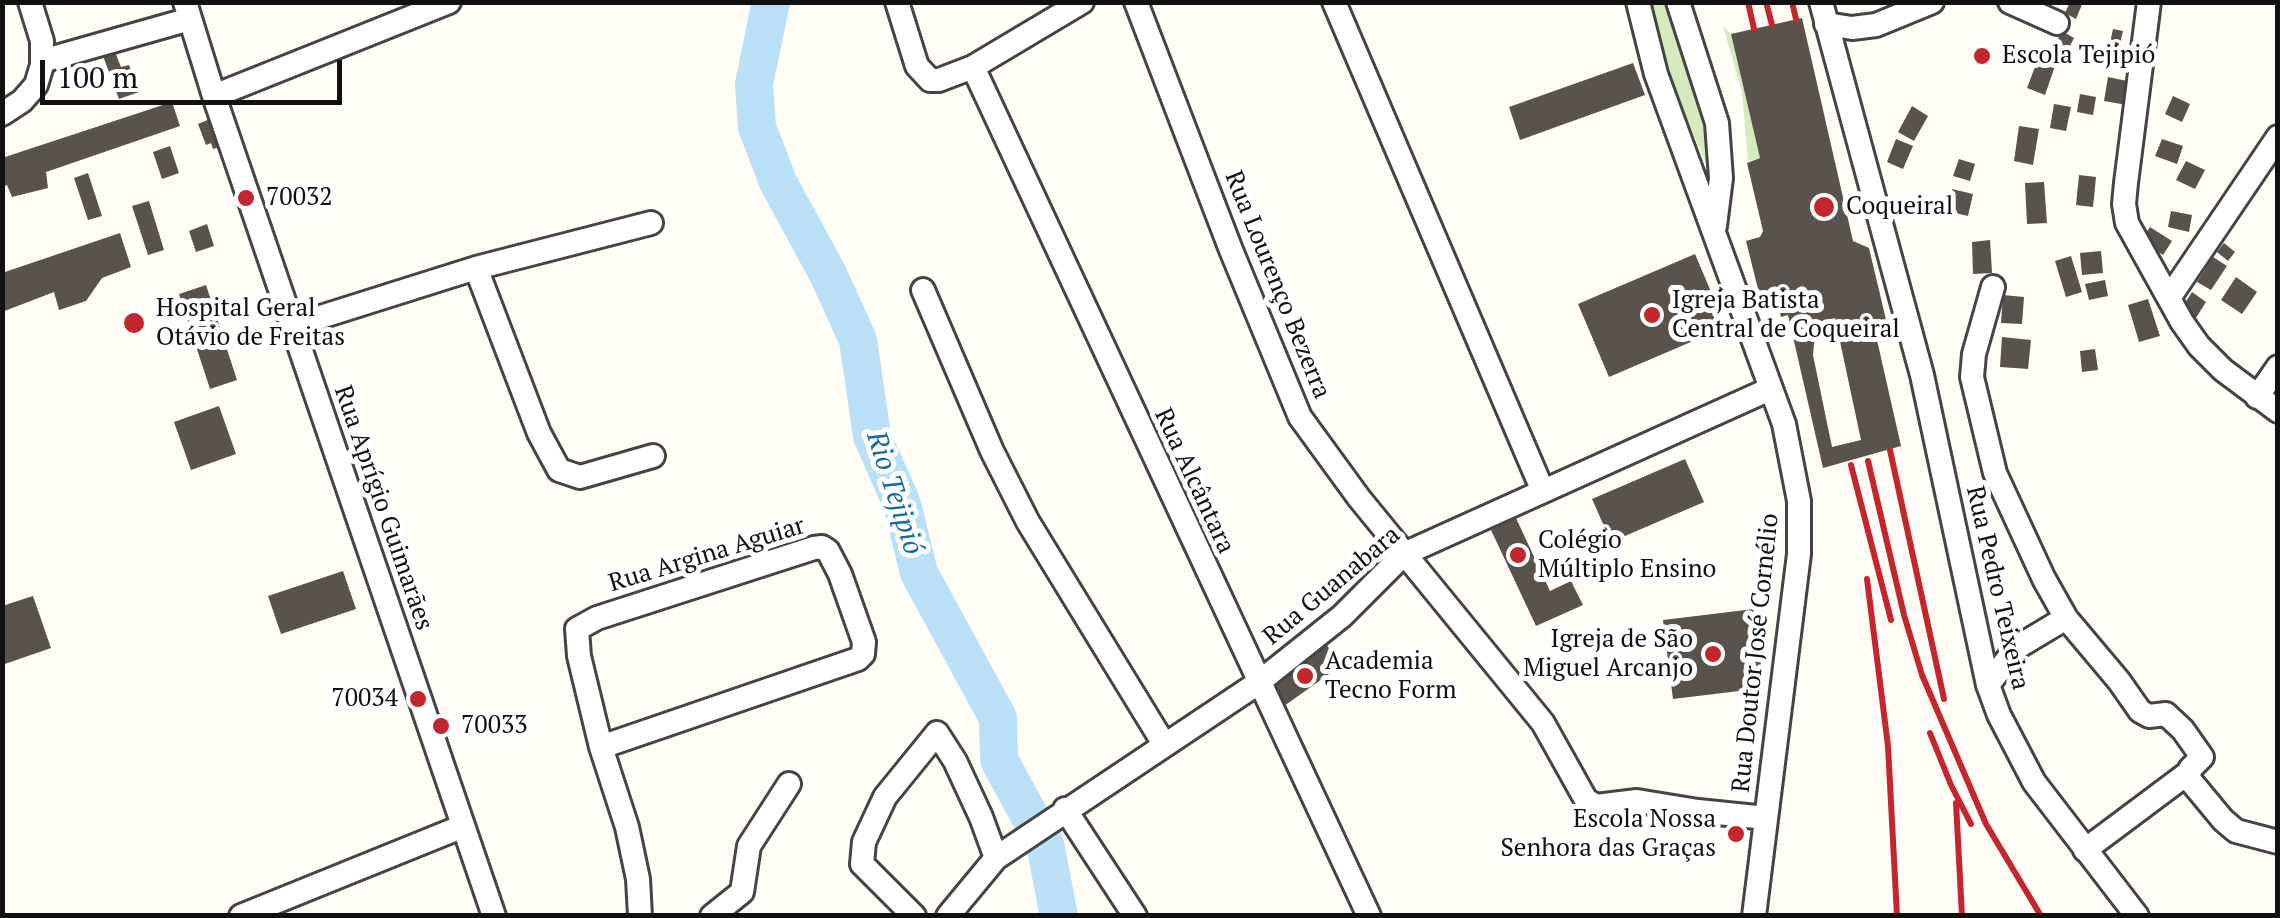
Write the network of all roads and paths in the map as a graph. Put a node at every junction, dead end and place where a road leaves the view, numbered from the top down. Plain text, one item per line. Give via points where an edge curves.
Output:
1 (30, 2) edge
2 (51, 2) edge
3 (449, 2) edge
4 (896, 2) edge
5 (1082, 2) edge
6 (1136, 2) edge
7 (1334, 2) edge
8 (1638, 2) edge
9 (1678, 2) edge
10 (1932, 2) edge
11 (2010, 2) edge
12 (2149, 2) edge
13 (187, 11) edge
14 (1824, 13) edge
15 (2056, 24) dead end
16 (38, 27) junction
17 (42, 61) junction
18 (973, 67) junction
19 (214, 96) junction
20 (2, 114) edge
21 (2278, 137) edge
22 (652, 222) dead end
23 (1714, 229) junction
24 (476, 268) junction
25 (1992, 287) dead end
26 (923, 290) dead end
27 (2169, 298) junction
28 (292, 326) junction
29 (2278, 367) edge
30 (1770, 389) junction
31 (2268, 404) edge
32 (652, 456) dead end
33 (1542, 490) junction
34 (1404, 554) junction
35 (2066, 618) junction
36 (1258, 683) junction
37 (1988, 685) junction
38 (1164, 744) junction
39 (600, 747) junction
40 (2188, 772) junction
41 (789, 784) dead end
42 (1062, 811) junction
43 (1766, 818) junction
44 (461, 826) junction
45 (2278, 842) edge
46 (2085, 850) junction
47 (1000, 855) junction
48 (242, 916) edge
49 (494, 916) edge
50 (640, 916) edge
51 (712, 916) edge
52 (914, 916) edge
53 (948, 916) edge
54 (1136, 916) edge
55 (1370, 916) edge
56 (1754, 916) edge
57 (2138, 916) edge

1 - 16 street
2 - 16 street
3 - 19 street
4 - 18 street via 917,66 930,80
5 - 18 street
6 - 34 street, Rua Lourenço Bezerra via 1300,416
7 - 33 street
8 - 23 street, Rua Doutor José Cornélio via 1656,74
9 - 23 street via 1717,123 1722,178
10 - 14 street via 1852,28
11 - 15 street
12 - 27 street via 2124,212
13 - 17 street
13 - 19 street, Rua Aprígio Guimarães
14 - 37 street, Rua Pedro Teixeira via 1906,316
16 - 17 street
17 - 20 street via 36,84
18 - 36 street, Rua Alcântara
19 - 28 street, Rua Aprígio Guimarães
21 - 27 street
22 - 24 street
23 - 30 street, Rua Doutor José Cornélio
24 - 28 street
24 - 32 street via 539,433 560,470 580,477
25 - 35 street via 1974,354 1980,417 1995,473
26 - 38 street via 1028,522
27 - 31 street via 2198,346
28 - 44 street, Rua Aprígio Guimarães
29 - 31 street
30 - 33 street, Rua Guanabara
30 - 43 street, Rua Doutor José Cornélio via 1800,501
33 - 34 street, Rua Guanabara
34 - 36 street, Rua Guanabara via 1342,616
34 - 43 street, Rua Lourenço Bezerra via 1542,723 1590,804 1637,801
35 - 37 street via 2016,648
35 - 40 street via 2140,711 2178,722 2202,756
36 - 38 street, Rua Guanabara
36 - 55 street, Rua Alcântara
37 - 46 street, Rua Pedro Teixeira via 2012,746
38 - 42 street, Rua Guanabara
39 - 39 street, Rua Argina Aguiar via 858,659 864,642 828,551 814,548 577,629
39 - 50 street, Rua Argina Aguiar via 627,827
40 - 45 street via 2230,827
40 - 46 street
41 - 51 street via 749,846 742,892
42 - 47 street, Rua Guanabara
42 - 54 street
43 - 56 street, Rua Doutor José Cornélio
44 - 48 street
44 - 49 street, Rua Aprígio Guimarães
46 - 57 street, Rua Pedro Teixeira
47 - 52 street via 937,733 886,797 864,842 862,864
47 - 53 street

